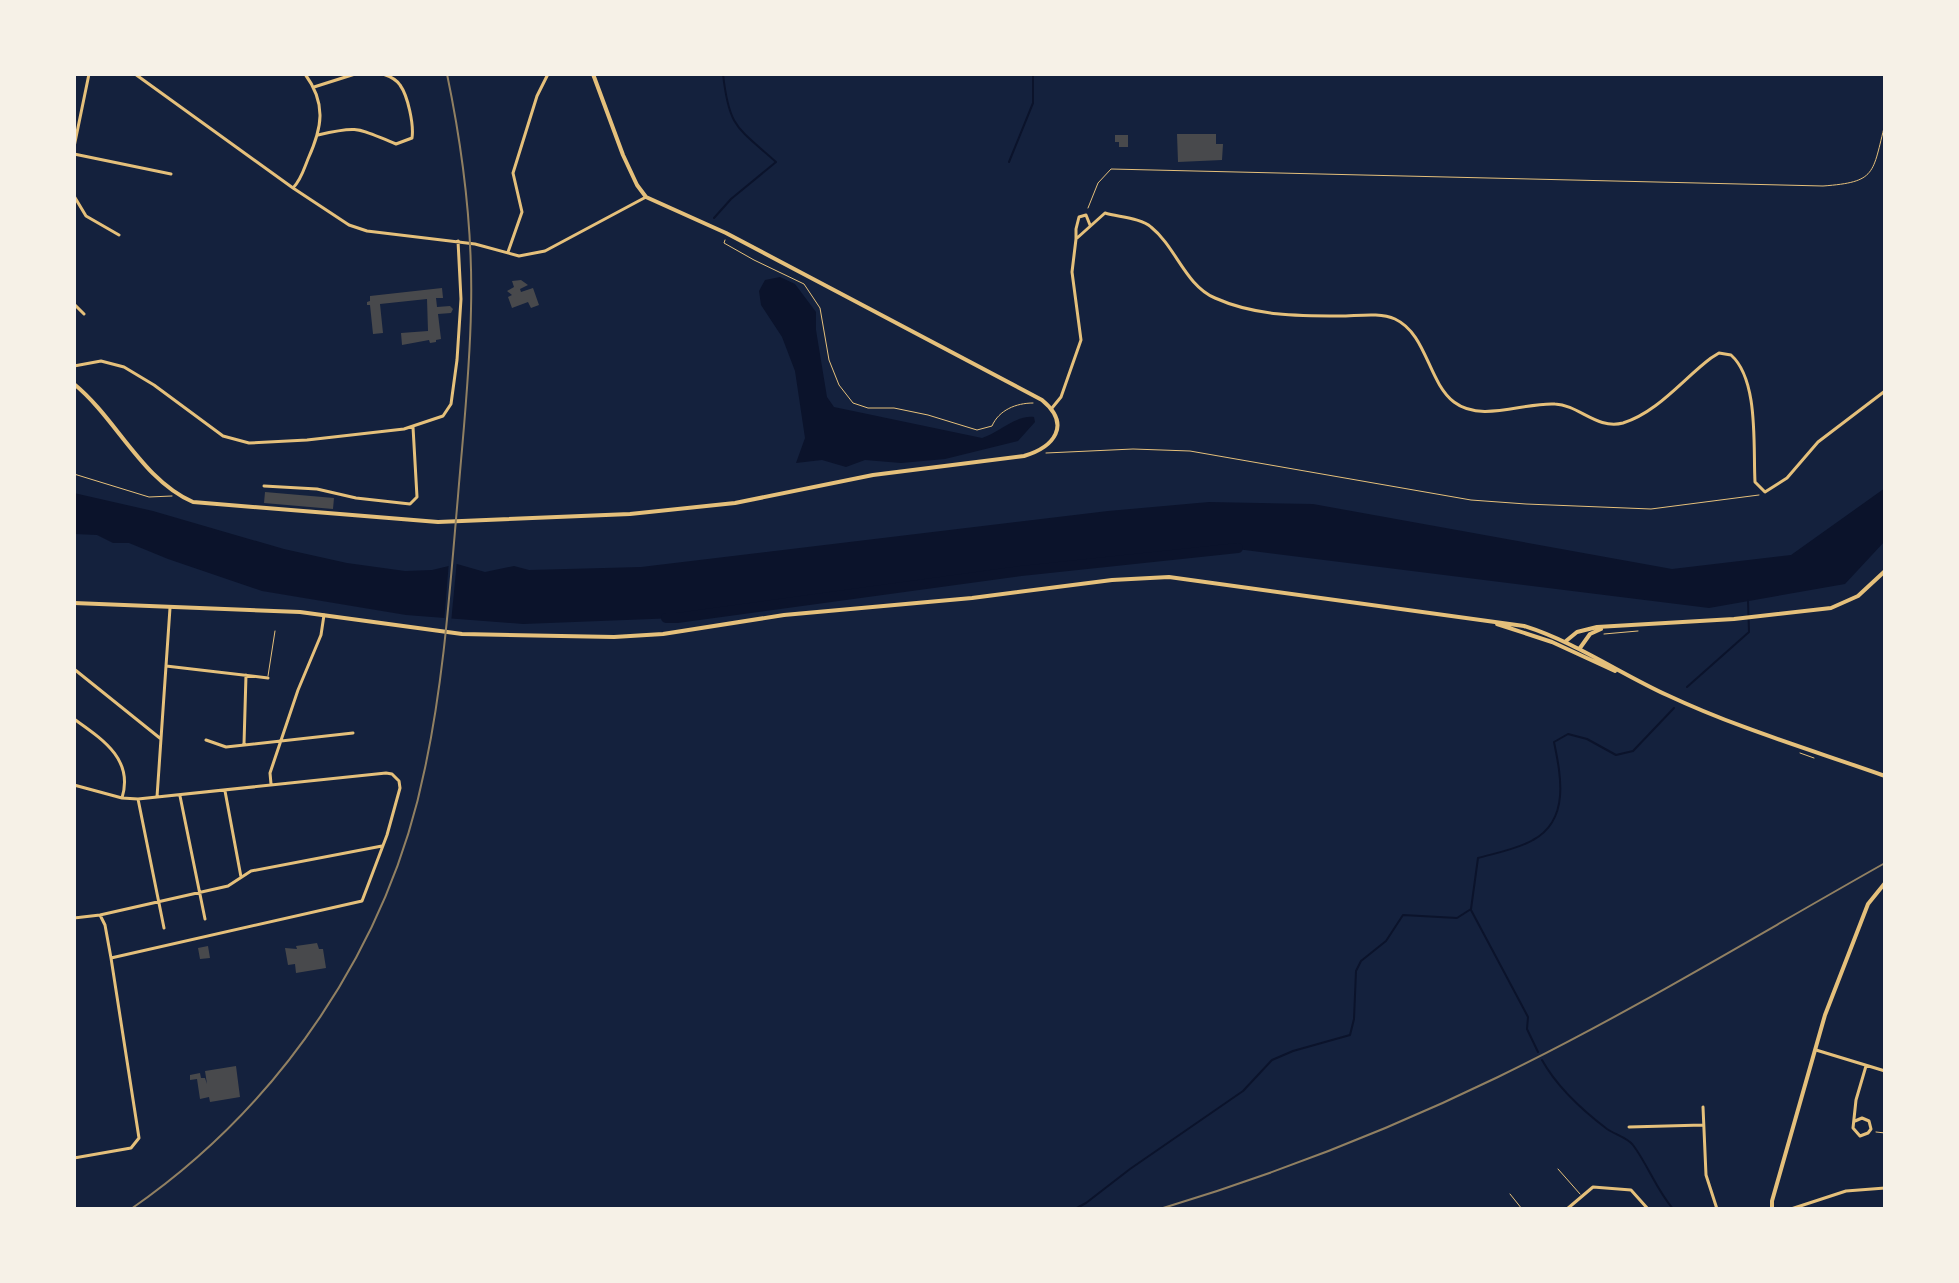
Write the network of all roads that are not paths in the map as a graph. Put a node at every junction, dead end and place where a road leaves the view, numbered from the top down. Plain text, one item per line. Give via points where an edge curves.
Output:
1 (89, 74) edge
2 (139, 74) edge
3 (305, 74) edge
4 (355, 74) edge
5 (383, 74) edge
6 (548, 74) edge
7 (593, 74) edge
8 (314, 87) junction
9 (318, 135) junction
10 (74, 147) edge
11 (74, 154) edge
12 (171, 174) dead end
13 (293, 188) junction
14 (74, 196) edge
15 (646, 197) junction
16 (1090, 226) junction
17 (119, 235) dead end
18 (1076, 239) junction
19 (458, 241) junction
20 (507, 253) junction
21 (74, 304) edge
22 (84, 314) dead end
23 (74, 366) edge
24 (74, 384) edge
25 (1885, 391) edge
26 (1052, 408) junction
27 (413, 426) junction
28 (264, 486) dead end
29 (1885, 571) edge
30 (74, 603) edge
31 (170, 608) junction
32 (324, 615) junction
33 (1491, 621) junction
34 (1604, 628) junction
35 (275, 631) dead end
36 (1565, 644) junction
37 (1580, 648) junction
38 (166, 666) junction
39 (74, 669) edge
40 (1622, 673) junction
41 (246, 675) junction
42 (268, 678) joint
43 (74, 719) edge
44 (353, 733) dead end
45 (161, 739) junction
46 (206, 740) dead end
47 (281, 740) junction
48 (244, 744) junction
49 (1885, 776) edge
50 (271, 784) junction
51 (74, 785) edge
52 (225, 791) junction
53 (180, 796) junction
54 (157, 797) junction
55 (122, 798) junction
56 (138, 799) junction
57 (382, 846) junction
58 (241, 877) junction
59 (1885, 883) edge
60 (199, 893) junction
61 (158, 901) junction
62 (100, 915) junction
63 (74, 918) edge
64 (205, 919) dead end
65 (164, 928) dead end
66 (111, 958) junction
67 (1815, 1050) junction
68 (1866, 1066) junction
69 (1885, 1071) edge
70 (1703, 1107) dead end
71 (1855, 1121) junction
72 (1703, 1125) junction
73 (1629, 1127) dead end
74 (74, 1158) edge
75 (1558, 1169) dead end
76 (1885, 1188) edge
77 (1510, 1194) dead end
78 (1582, 1196) junction
79 (1522, 1209) edge
80 (1567, 1209) edge
81 (1648, 1209) edge
82 (1717, 1209) edge
83 (1773, 1209) edge
84 (1791, 1209) edge

1 - 10 street
2 - 13 street
3 - 8 street
4 - 8 street
5 - 9 street via 402,88 412,138 396,144 356,128
6 - 20 street via 513,173 522,212
7 - 15 street via 623,155
8 - 9 street via 322,115
9 - 13 street
11 - 12 street
13 - 19 street via 367,231
14 - 17 street via 82,212
15 - 20 street via 538,254
15 - 26 street via 726,233
16 - 18 street
16 - 18 street via 1086,215 1079,217
16 - 25 street via 1105,213 1149,225 1193,282 1213,298 1290,316 1395,319 1414,337 1442,391 1457,405 1480,411 1554,403 1602,423 1623,423 1663,399 1711,358 1731,355 1746,377 1755,482 1765,492 1787,478 1818,442
18 - 26 street via 1072,272 1081,340
19 - 20 street
19 - 27 street via 461,299 451,404 443,416
21 - 22 street
23 - 27 street via 101,361 124,367 230,439 249,443
24 - 26 street via 155,475 193,502 438,522 630,514 735,503 873,475 988,461 1040,451 1051,443 1057,431
27 - 28 street via 417,497 410,504
29 - 34 street via 1858,596 1831,608
30 - 31 street
31 - 32 street
31 - 38 street
32 - 33 street via 456,633 569,638 663,634 784,615 1146,577
32 - 47 street
33 - 36 street
33 - 36 street via 1524,626
34 - 36 street via 1577,632
34 - 37 street via 1590,634
35 - 42 lane
36 - 37 street
36 - 40 street
37 - 40 street
38 - 41 street
38 - 45 street
39 - 45 street
40 - 49 street via 1706,712
41 - 42 street
41 - 48 street
43 - 55 street via 116,753 125,774
44 - 47 street
45 - 54 street
46 - 48 street via 226,747
47 - 48 street
47 - 50 street
50 - 52 street
50 - 57 street via 392,774 400,788
51 - 55 street
52 - 53 street
52 - 58 street
53 - 54 street
53 - 60 street
54 - 56 street
55 - 56 street
56 - 61 street
57 - 58 street
57 - 66 street via 364,898 356,904
58 - 60 street
59 - 67 street via 1868,904
60 - 61 street
60 - 64 street
61 - 62 street
61 - 65 street
62 - 63 street
62 - 66 street
66 - 74 street via 139,1138 131,1148
67 - 68 street
67 - 83 street
68 - 69 street
68 - 71 street
70 - 72 street
71 - 71 street via 1858,1135 1870,1131 1867,1120
72 - 73 street
72 - 82 street via 1706,1175
75 - 78 lane
76 - 84 street via 1846,1191
77 - 79 lane
78 - 80 street
78 - 81 street via 1593,1187 1631,1190

